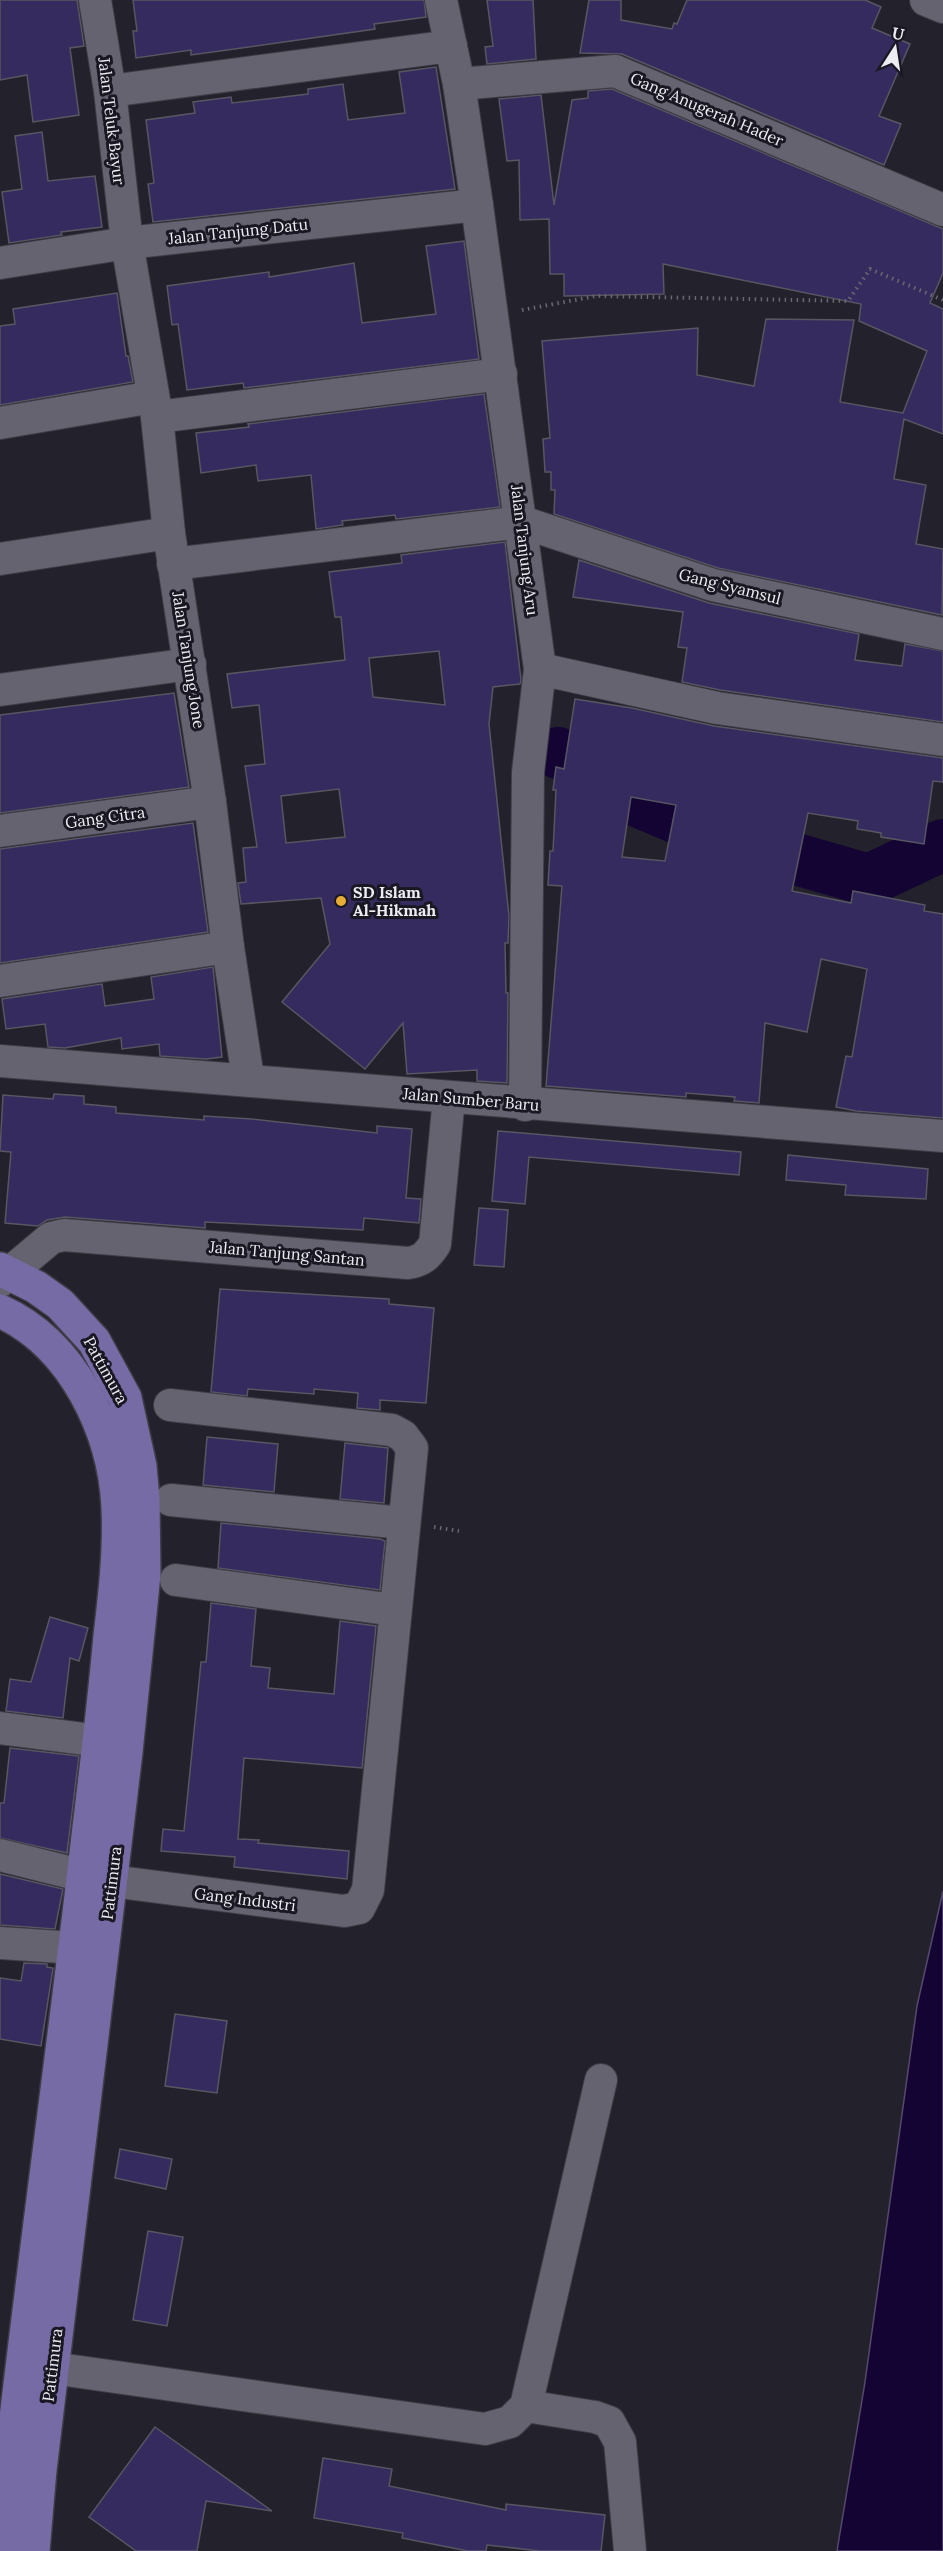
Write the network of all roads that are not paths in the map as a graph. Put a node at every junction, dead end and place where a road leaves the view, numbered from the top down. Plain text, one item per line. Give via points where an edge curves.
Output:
1 (94, 0) edge
2 (441, 0) edge
3 (926, 0) edge
4 (943, 7) edge
5 (451, 46) junction
6 (459, 84) junction
7 (110, 91) junction
8 (477, 205) junction
9 (943, 210) edge
10 (127, 243) junction
11 (0, 263) edge
12 (501, 374) junction
13 (155, 407) junction
14 (0, 423) edge
15 (522, 522) junction
16 (169, 533) junction
17 (0, 559) edge
18 (173, 564) junction
19 (943, 634) edge
20 (190, 664) junction
21 (540, 669) junction
22 (0, 690) edge
23 (943, 740) edge
24 (210, 802) junction
25 (0, 831) edge
26 (228, 947) junction
27 (0, 981) edge
28 (0, 1061) edge
29 (248, 1078) junction
30 (449, 1098) junction
31 (525, 1104) junction
32 (943, 1136) edge
33 (3, 1274) edge
34 (0, 1311) edge
35 (170, 1405) dead end
36 (171, 1500) dead end
37 (403, 1523) junction
38 (176, 1580) dead end
39 (394, 1610) junction
40 (0, 1728) edge
41 (100, 1741) junction
42 (104, 1816) junction
43 (0, 1856) edge
44 (97, 1878) junction
45 (0, 1943) edge
46 (75, 1948) junction
47 (601, 2080) dead end
48 (52, 2368) junction
49 (9, 2392) edge
50 (526, 2406) junction
51 (1, 2551) edge
52 (33, 2551) edge
53 (630, 2551) edge

1 - 7 street, Jalan Teluk Bayur
2 - 5 street, Jalan Tanjung Aru
3 - 4 street
5 - 6 street, Jalan Tanjung Aru
5 - 7 street
6 - 8 street, Jalan Tanjung Aru
6 - 9 street, Gang Anugerah Hader via 615,71
7 - 10 street, Jalan Teluk Bayur
8 - 10 street, Jalan Tanjung Datu
8 - 12 street, Jalan Tanjung Aru
10 - 11 street, Jalan Tanjung Datu
10 - 13 street, Jalan Tanjung Jone
12 - 13 street
12 - 15 street, Jalan Tanjung Aru
13 - 14 street
13 - 16 street, Jalan Tanjung Jone
15 - 18 street
15 - 19 street, Gang Syamsul via 713,585
15 - 21 street, Jalan Tanjung Aru
16 - 17 street
16 - 18 street, Jalan Tanjung Jone
18 - 20 street, Jalan Tanjung Jone
20 - 22 street
20 - 24 street, Jalan Tanjung Jone
21 - 23 street via 717,708
21 - 31 street, Jalan Tanjung Aru via 528,772
24 - 25 street, Gang Citra
24 - 26 street, Jalan Tanjung Jone
26 - 27 street
26 - 29 street, Jalan Tanjung Jone
28 - 29 street, Jalan Sumber Baru
29 - 30 street, Jalan Sumber Baru
30 - 31 street, Jalan Sumber Baru
30 - 33 street, Jalan Tanjung Santan via 435,1244 428,1256 419,1261 64,1235 51,1238
31 - 32 street, Jalan Sumber Baru
33 - 42 main road, Pattimura via 36,1287 60,1304 94,1341 125,1398 140,1466 144,1574
34 - 41 main road, Pattimura via 17,1318 46,1341 75,1374 98,1419 110,1459 118,1505 116,1575
35 - 37 street via 399,1433 413,1453
36 - 37 street
37 - 39 street
38 - 39 street
39 - 44 street, Gang Industri via 368,1890 359,1908 344,1911
40 - 41 street
41 - 42 main road, Pattimura
42 - 44 main road, Pattimura
43 - 44 street
44 - 46 main road, Pattimura
44 - 48 main road, Pattimura
45 - 46 street
46 - 49 main road, Pattimura
47 - 50 street
48 - 50 street via 485,2429 510,2422
48 - 52 main road, Pattimura
49 - 51 main road, Pattimura
50 - 53 street via 609,2422 620,2442

